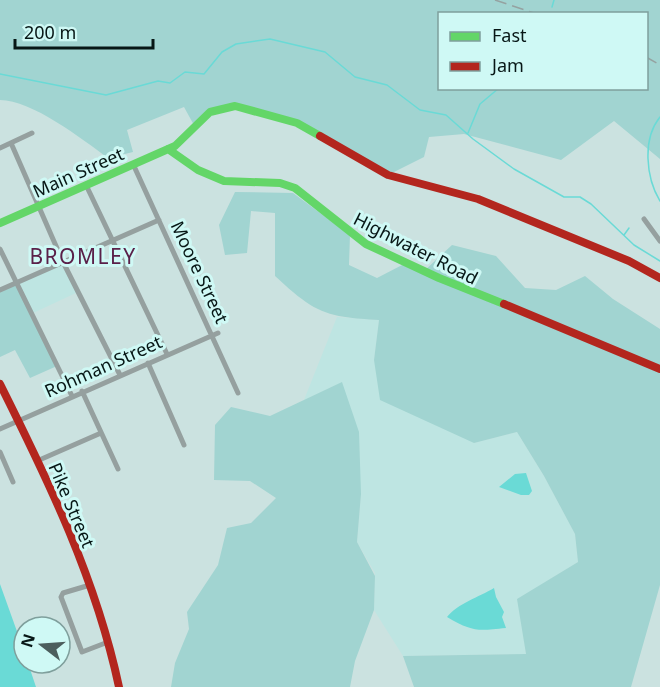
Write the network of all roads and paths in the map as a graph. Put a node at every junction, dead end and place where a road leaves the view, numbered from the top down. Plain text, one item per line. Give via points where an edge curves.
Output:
1 (32, 134) dead end
2 (11, 143) junction
3 (0, 148) edge
4 (168, 149) junction
5 (133, 164) junction
6 (86, 185) junction
7 (38, 206) junction
8 (644, 219) dead end
9 (159, 220) junction
10 (0, 222) edge
11 (111, 241) junction
12 (660, 241) edge
13 (0, 249) edge
14 (63, 262) junction
15 (660, 278) edge
16 (15, 284) junction
17 (0, 290) edge
18 (215, 334) junction
19 (167, 354) junction
20 (148, 363) junction
21 (660, 369) edge
22 (120, 375) junction
23 (0, 384) edge
24 (82, 391) junction
25 (238, 393) dead end
26 (72, 396) junction
27 (18, 420) junction
28 (0, 429) edge
29 (101, 433) junction
30 (184, 445) dead end
31 (0, 452) edge
32 (37, 461) junction
33 (117, 469) dead end
34 (13, 482) dead end
35 (90, 585) junction
36 (108, 642) junction
37 (119, 687) edge

1 - 2 street
2 - 3 street
2 - 7 street
4 - 5 street, Main Street
4 - 15 street, Main Street via 184,139 210,112 228,106 247,108 297,123 388,175 478,199 629,261
4 - 21 street, Highwater Road via 222,180 280,183 296,189 366,244 472,294 558,323
5 - 6 street, Main Street
5 - 9 street, Moore Street
6 - 7 street, Main Street
6 - 11 street
7 - 10 street, Main Street
7 - 14 street
8 - 12 street
9 - 11 street
9 - 18 street, Moore Street
11 - 14 street
11 - 19 street
13 - 16 street
14 - 16 street
14 - 22 street
16 - 17 street
16 - 26 street
18 - 19 street, Rohman Street
18 - 25 street, Moore Street
19 - 20 street, Rohman Street
20 - 22 street, Rohman Street
20 - 30 street
22 - 24 street, Rohman Street
23 - 27 street, Pike Street
24 - 26 street, Rohman Street
24 - 29 street
26 - 27 street, Rohman Street
27 - 28 street, Rohman Street
27 - 32 street, Pike Street
29 - 32 street
29 - 33 street
31 - 34 street
32 - 35 street, Pike Street
35 - 36 street, Pike Street
35 - 36 street via 61,597 82,652
36 - 37 street, Pike Street

